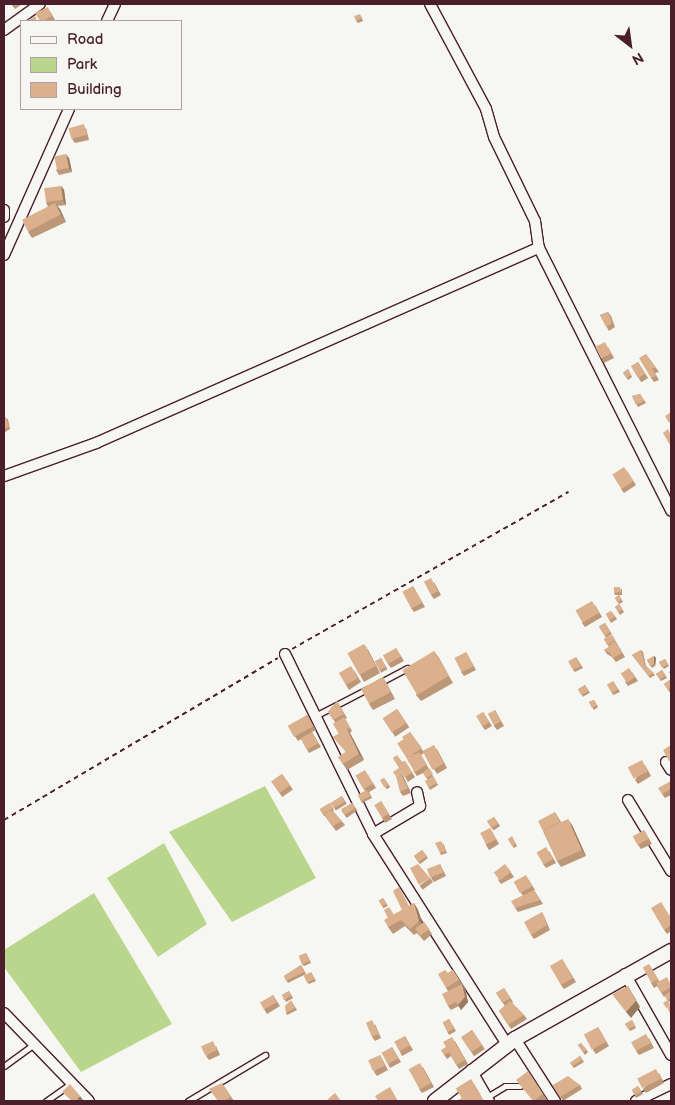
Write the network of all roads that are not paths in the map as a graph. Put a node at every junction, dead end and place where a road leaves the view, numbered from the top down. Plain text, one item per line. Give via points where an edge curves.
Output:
1 (40, 4) edge
2 (115, 4) edge
3 (430, 4) edge
4 (108, 20) edge
5 (4, 30) edge
6 (69, 110) edge
7 (4, 210) edge
8 (4, 217) edge
9 (539, 248) junction
10 (4, 255) edge
11 (4, 476) edge
12 (670, 507) edge
13 (285, 654) road end
14 (411, 666) edge
15 (314, 717) junction
16 (417, 792) dead end
17 (628, 800) dead end
18 (373, 834) junction
19 (671, 870) edge
20 (671, 951) edge
21 (625, 974) junction
22 (4, 1013) edge
23 (511, 1042) junction
24 (33, 1045) junction
25 (265, 1055) dead end
26 (671, 1055) edge
27 (4, 1066) edge
28 (471, 1070) junction
29 (72, 1082) junction
30 (671, 1084) edge
31 (520, 1086) edge
32 (444, 1098) edge
33 (488, 1099) edge
34 (46, 1101) edge
35 (89, 1101) edge
36 (188, 1101) edge
37 (555, 1101) edge
38 (636, 1101) edge

1 - 5 street
2 - 4 street
3 - 9 street via 486,110 494,137 536,221
6 - 10 street
7 - 8 street
9 - 11 street via 96,443
9 - 12 street
13 - 15 street
14 - 15 lane
15 - 18 street
16 - 18 street via 420,806
17 - 19 street
18 - 23 street
20 - 21 street
21 - 23 street
21 - 26 street
22 - 24 street
23 - 28 street
23 - 37 street
24 - 27 lane
24 - 29 street
25 - 36 lane
28 - 32 street
28 - 33 street
29 - 34 lane
29 - 35 street
30 - 38 street
31 - 33 lane via 505,1086

